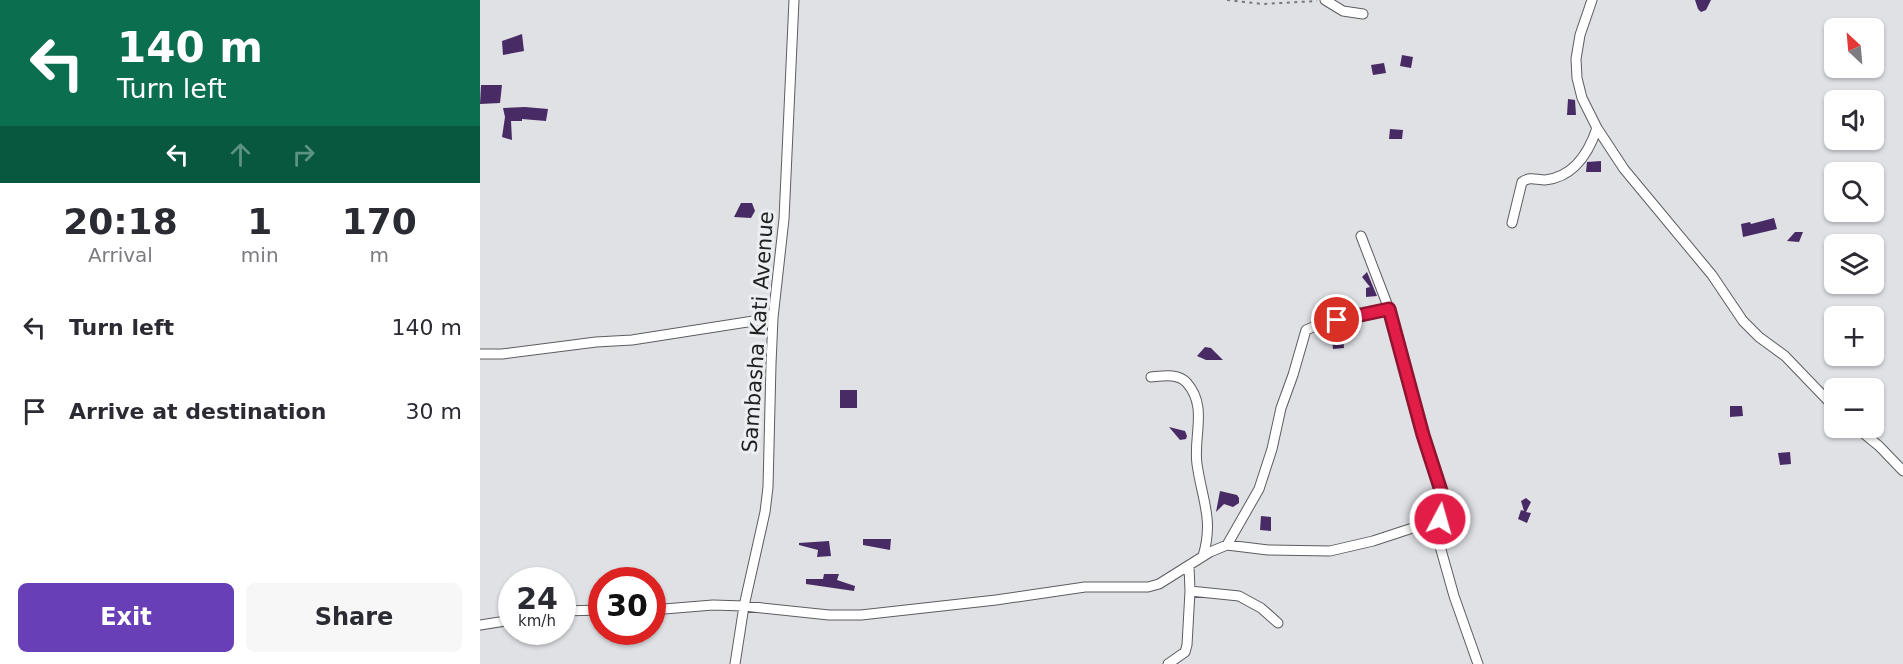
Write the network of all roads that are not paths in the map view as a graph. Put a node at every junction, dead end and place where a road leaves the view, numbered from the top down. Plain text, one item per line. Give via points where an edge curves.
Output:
1 (794, 0) edge
2 (1325, 0) edge
3 (1592, 1) edge
4 (1363, 14) dead end
5 (1597, 128) junction
6 (1512, 223) dead end
7 (1361, 236) dead end
8 (1389, 309) junction
9 (773, 318) junction
10 (480, 354) edge
11 (1151, 377) dead end
12 (1824, 397) edge
13 (1869, 438) edge
14 (1903, 471) edge
15 (1444, 520) junction
16 (1227, 545) junction
17 (1203, 556) junction
18 (1189, 566) junction
19 (1190, 591) junction
20 (744, 606) junction
21 (666, 609) edge
22 (498, 622) edge
23 (1278, 623) dead end
24 (480, 624) edge
25 (735, 664) edge
26 (1168, 664) edge
27 (1478, 664) edge

1 - 9 street, Sambasha Kati Avenue via 784,219
2 - 4 street via 1343,11
3 - 5 street via 1580,35 1576,78
5 - 6 street via 1587,153 1568,171 1547,180 1530,178 1522,182
5 - 12 street via 1624,169 1712,275 1743,321 1785,356
7 - 8 street
8 - 15 street via 1444,500
8 - 16 street via 1325,322 1306,330 1259,489
9 - 10 street via 632,340
9 - 20 street, Sambasha Kati Avenue via 766,504
11 - 17 street via 1185,380 1197,404 1200,418 1196,463 1209,524
13 - 14 street
15 - 16 street via 1330,551
15 - 27 street via 1436,532
16 - 17 street
17 - 18 street
18 - 19 street
18 - 20 street via 1154,586 1085,587 861,615
19 - 23 street via 1239,596
19 - 26 street via 1185,652
20 - 21 street
20 - 25 street, Sambasha Kati Avenue
22 - 24 street

